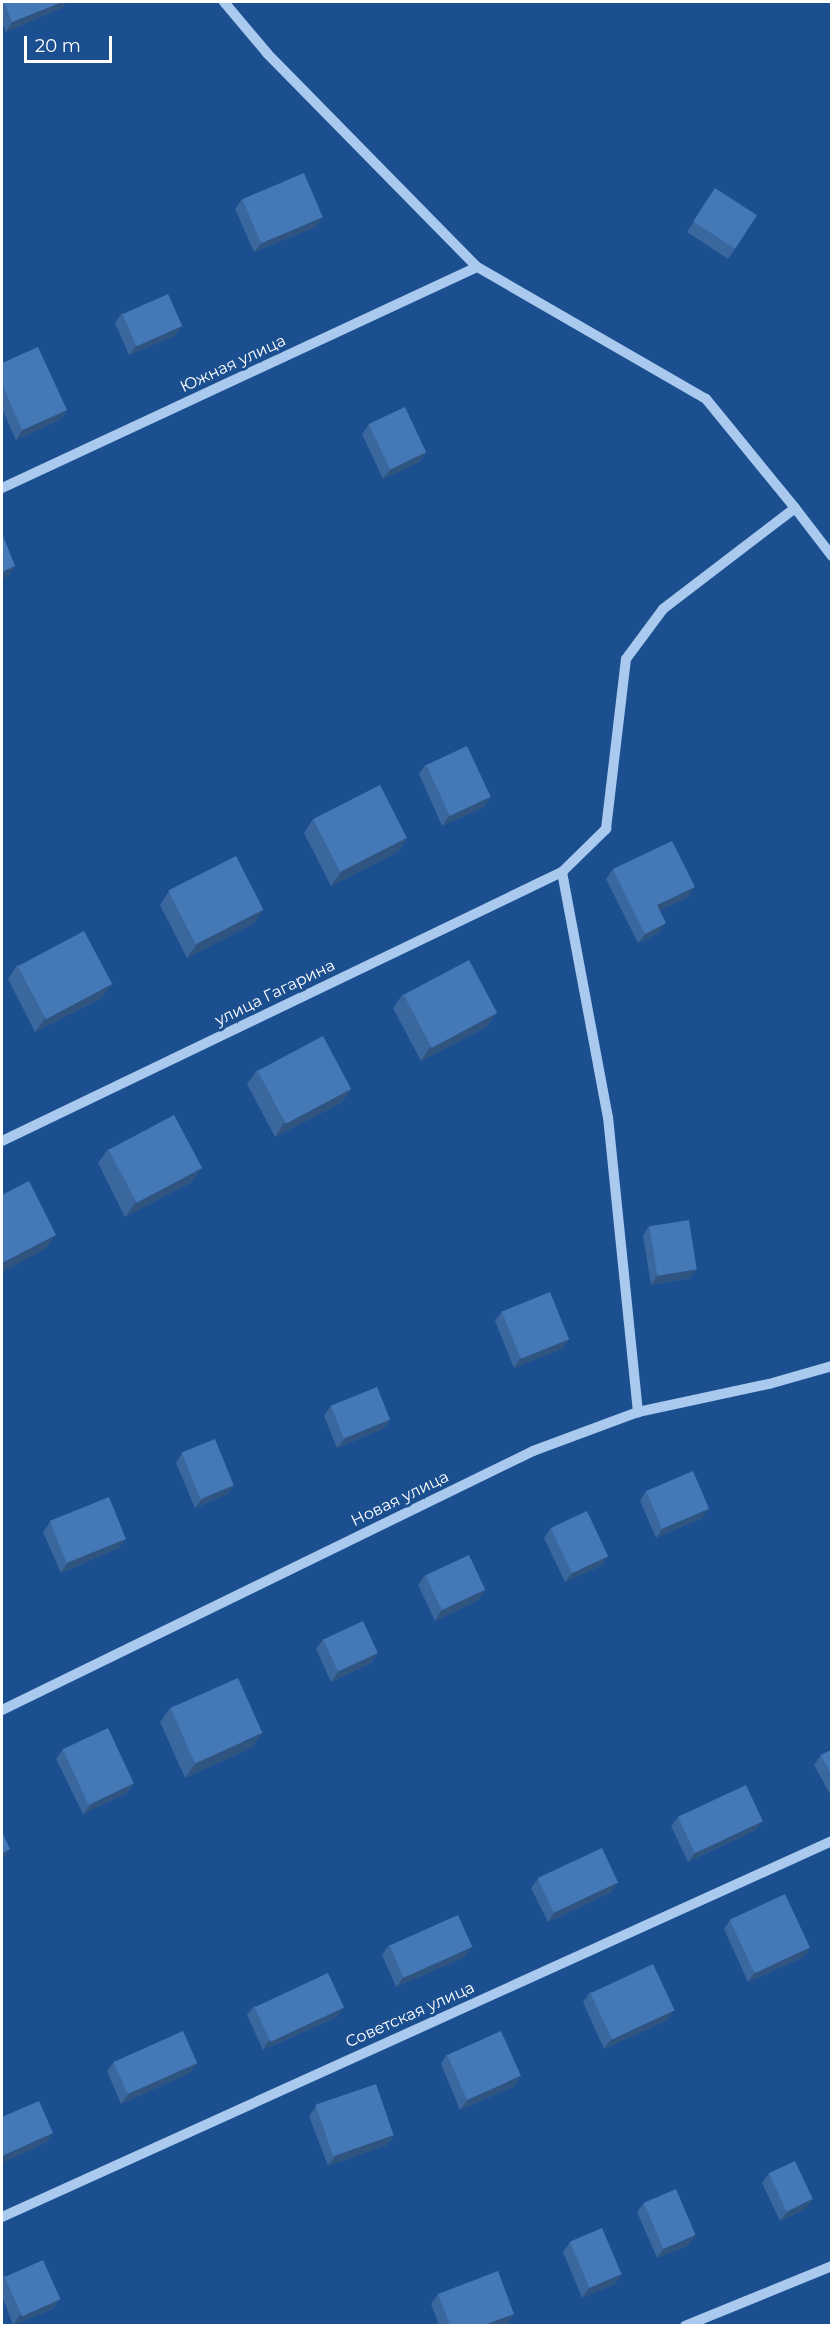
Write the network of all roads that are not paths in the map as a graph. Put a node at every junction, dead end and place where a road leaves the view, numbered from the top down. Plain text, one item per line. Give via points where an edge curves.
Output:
1 (224, 2) edge
2 (477, 267) junction
3 (2, 488) edge
4 (795, 508) junction
5 (831, 556) edge
6 (562, 872) junction
7 (2, 1141) edge
8 (831, 1366) edge
9 (638, 1412) junction
10 (2, 1710) edge
11 (831, 1841) edge
12 (2, 2217) edge
13 (831, 2266) edge
14 (685, 2325) edge

1 - 2 street via 267,53
2 - 3 street, Южная улица
2 - 4 street via 706,399
4 - 5 street
4 - 6 street, улица Гагарина via 663,609 626,659 606,829
6 - 7 street, улица Гагарина
6 - 9 street via 608,1117
8 - 9 street, Новая улица via 770,1384
9 - 10 street, Новая улица via 532,1451
11 - 12 street, Советская улица
13 - 14 street

